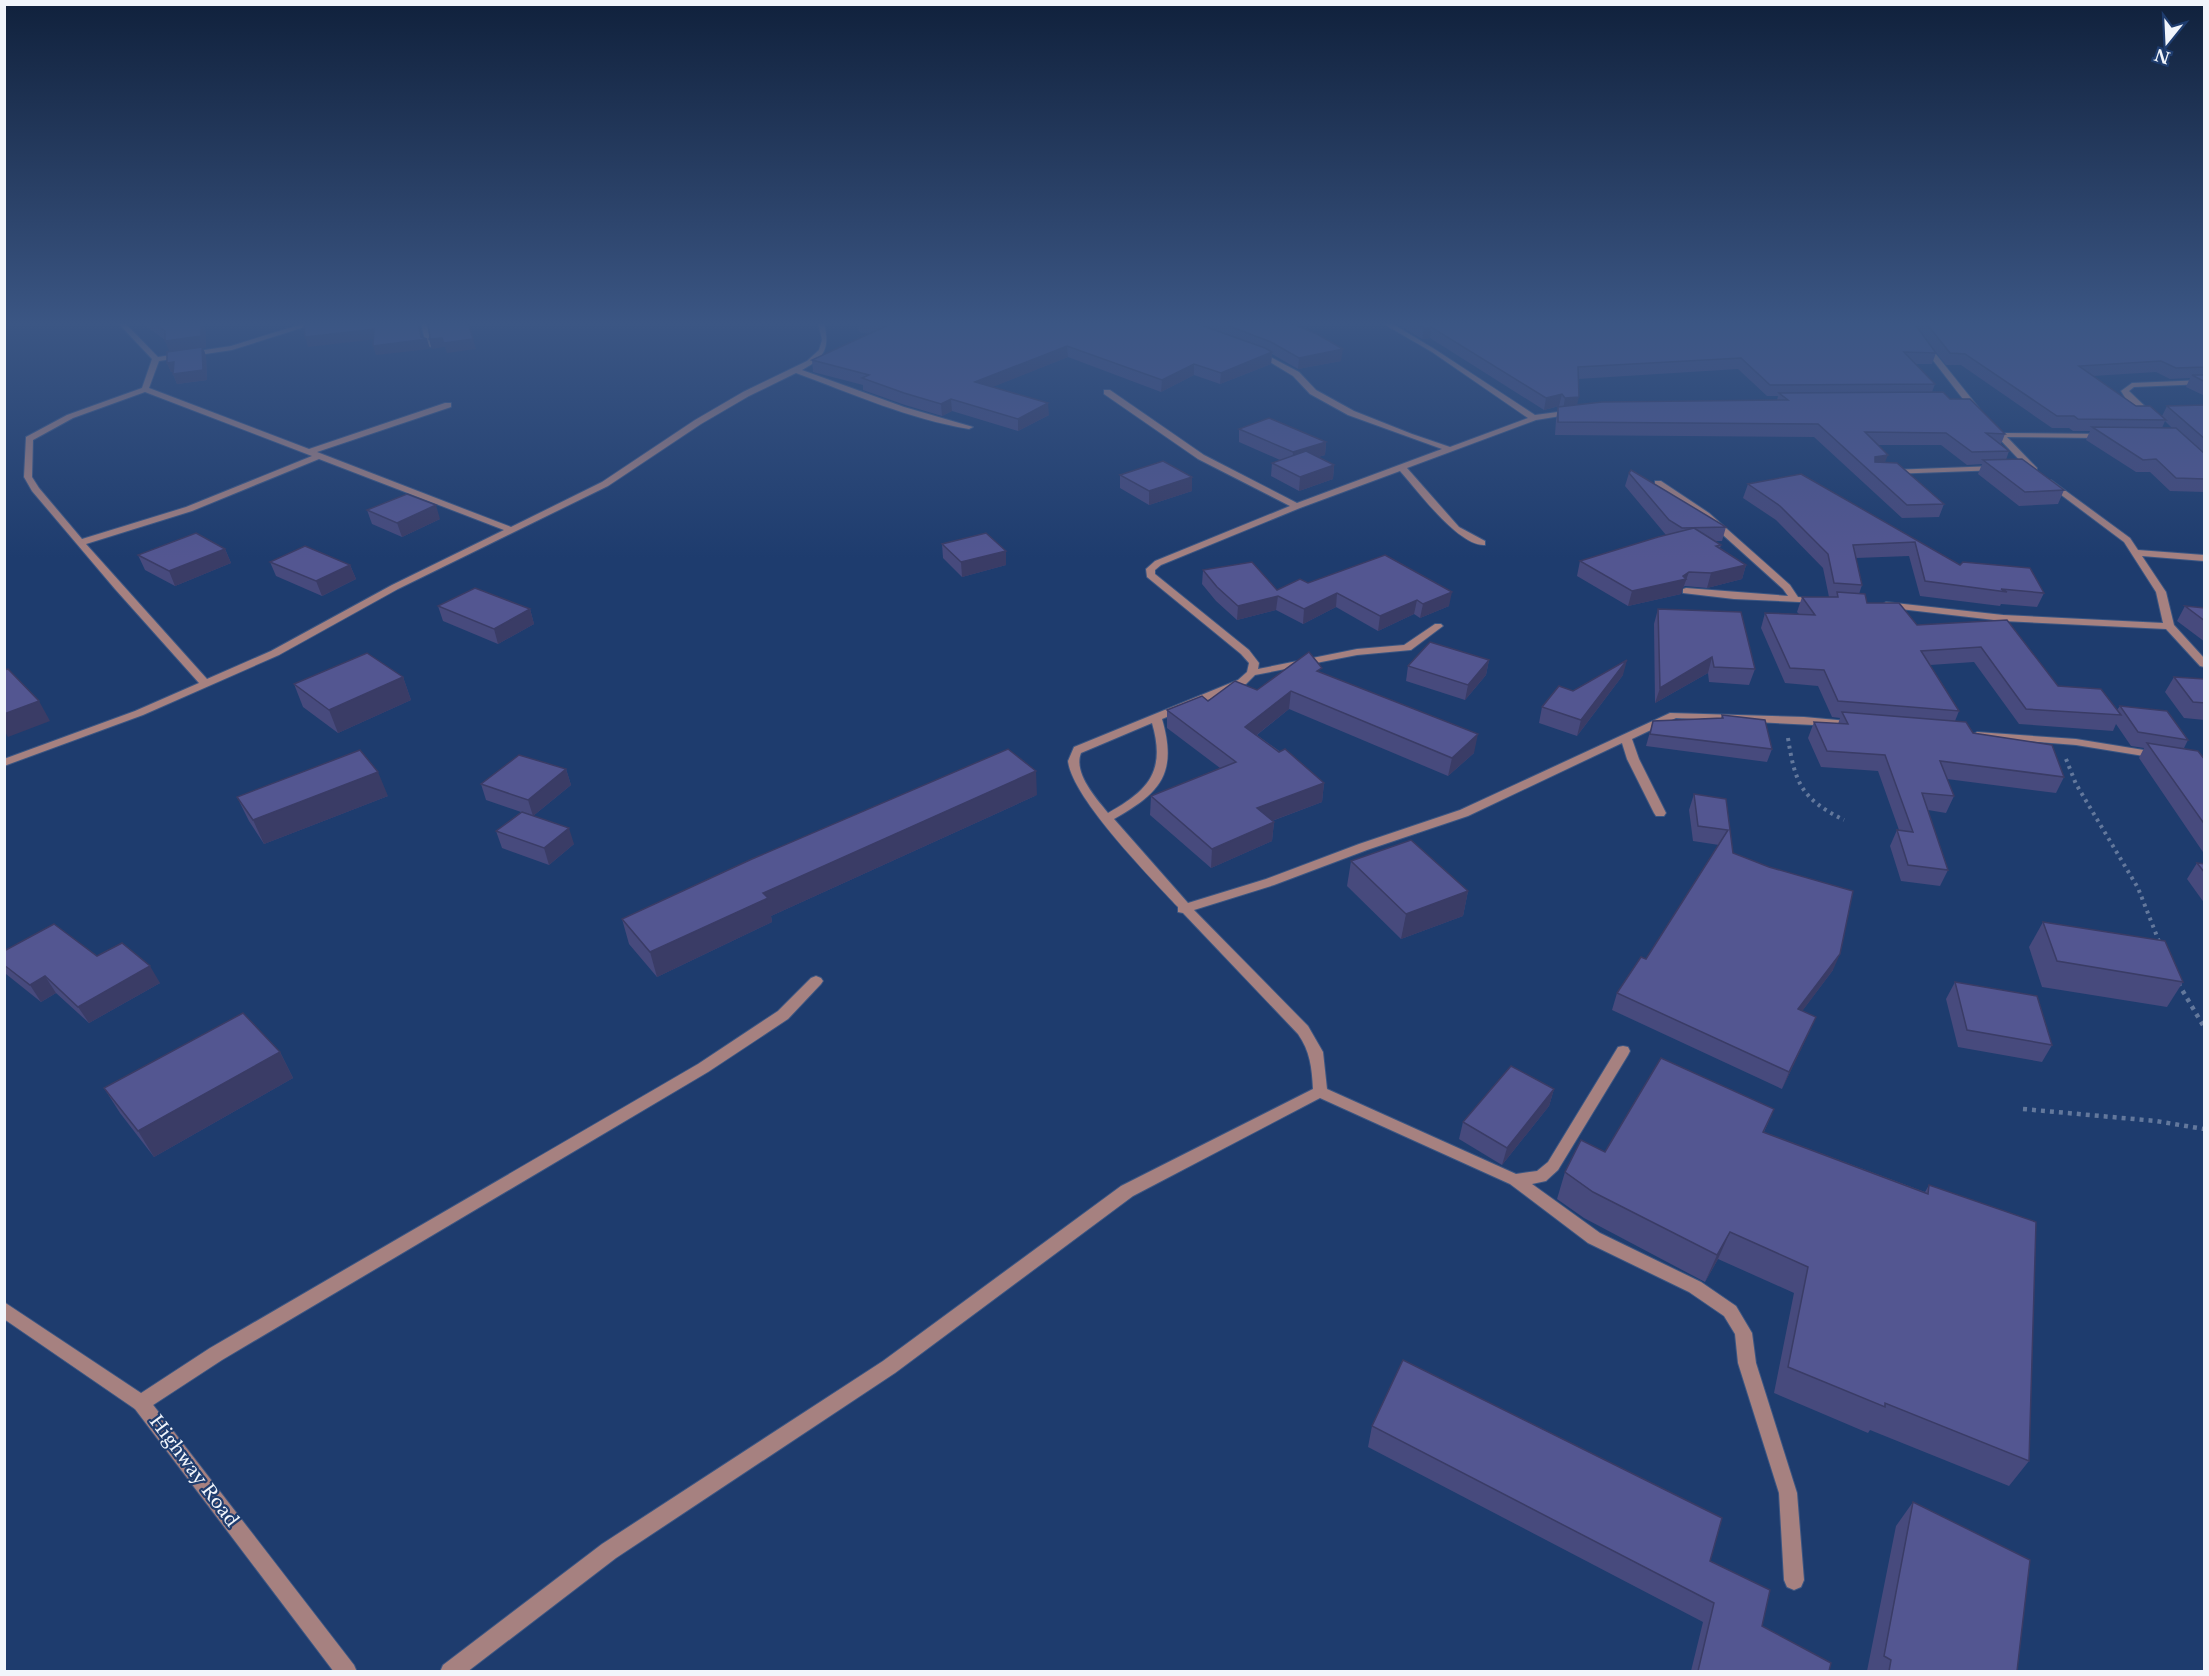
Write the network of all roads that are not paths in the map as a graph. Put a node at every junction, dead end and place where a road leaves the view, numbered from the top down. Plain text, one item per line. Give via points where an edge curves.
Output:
1 (112, 401) edge
2 (177, 401) edge
3 (734, 401) edge
4 (880, 401) edge
5 (1120, 401) edge
6 (1330, 401) edge
7 (1510, 401) edge
8 (1967, 401) edge
9 (2133, 401) edge
10 (448, 405) dead end
11 (1582, 411) edge
12 (1534, 417) junction
13 (2155, 420) edge
14 (969, 426) dead end
15 (1999, 435) junction
16 (2115, 436) edge
17 (1452, 450) junction
18 (309, 452) junction
19 (319, 456) junction
20 (2018, 467) edge
21 (2030, 467) junction
22 (1402, 468) junction
23 (2006, 468) edge
24 (1875, 472) edge
25 (1658, 483) edge
26 (1297, 506) junction
27 (512, 530) junction
28 (82, 542) junction
29 (1482, 543) dead end
30 (2136, 553) junction
31 (2205, 558) edge
32 (1686, 591) edge
33 (1794, 599) junction
34 (1829, 602) edge
35 (1876, 605) edge
36 (1438, 626) dead end
37 (2169, 626) junction
38 (2205, 664) edge
39 (1252, 673) junction
40 (206, 684) junction
41 (1156, 718) junction
42 (1870, 726) edge
43 (1970, 734) edge
44 (1626, 738) junction
45 (2169, 757) edge
46 (4, 763) edge
47 (1660, 813) dead end
48 (1107, 818) junction
49 (1184, 909) junction
50 (816, 981) dead end
51 (1623, 1051) dead end
52 (1320, 1092) junction
53 (1515, 1180) junction
54 (4, 1310) edge
55 (141, 1403) junction
56 (1794, 1580) dead end
57 (347, 1671) edge
58 (450, 1671) edge

1 - 28 street via 28,439 28,477
2 - 18 street
3 - 27 street via 605,484
4 - 14 street
5 - 26 street via 1201,457
6 - 17 street via 1351,413
7 - 12 street
8 - 15 street
9 - 13 street
10 - 18 street
11 - 12 street
12 - 17 street
15 - 16 street
15 - 21 street
17 - 22 street
18 - 19 street
19 - 27 street
19 - 28 street via 189,509
20 - 21 street
21 - 30 street via 2127,540
22 - 26 street
22 - 29 street via 1456,529
23 - 24 street
25 - 33 street via 1706,515 1787,587
26 - 39 street via 1151,569 1150,575 1245,652 1254,663
27 - 40 street via 395,587 275,654
28 - 40 street
30 - 31 street
30 - 37 street via 2161,592
32 - 33 street
33 - 34 street
35 - 37 street via 2002,618
36 - 39 street via 1407,648 1357,652
37 - 38 street
39 - 41 street via 1242,682
40 - 46 street
41 - 48 street via 1163,737 1161,768 1147,793
41 - 48 street via 1078,749 1073,758 1083,784
42 - 44 street via 1674,715
43 - 45 street via 2060,741
44 - 47 street
44 - 49 street via 1464,813
48 - 49 street
49 - 52 street via 1303,1030 1314,1045 1319,1062
50 - 55 street via 783,1015 704,1068 226,1348
51 - 53 street via 1553,1166 1541,1177
52 - 53 street
52 - 58 street via 1127,1191 889,1367 609,1551
53 - 56 street via 1594,1238 1695,1287 1730,1311 1743,1333 1747,1363 1788,1493
54 - 55 street, Highway Road
55 - 57 street, Highway Road

